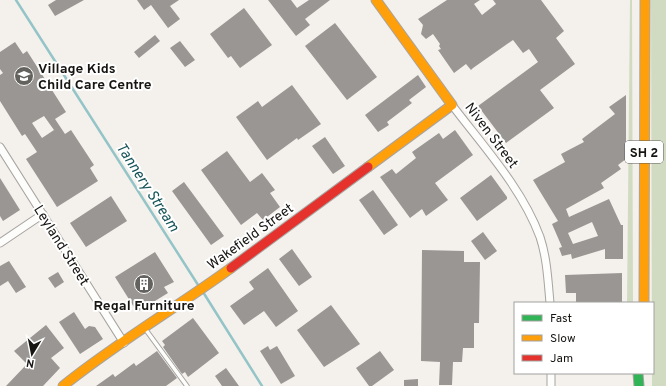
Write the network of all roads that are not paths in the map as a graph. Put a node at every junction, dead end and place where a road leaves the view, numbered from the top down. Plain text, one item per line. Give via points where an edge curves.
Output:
1 (376, 0) edge
2 (638, 0) edge
3 (645, 0) edge
4 (452, 105) junction
5 (0, 147) edge
6 (43, 214) junction
7 (0, 243) edge
8 (550, 302) edge
9 (638, 302) edge
10 (644, 302) edge
11 (145, 329) junction
12 (124, 343) junction
13 (551, 374) edge
14 (638, 374) edge
15 (644, 374) edge
16 (63, 386) edge
17 (187, 386) edge
18 (551, 386) edge
19 (639, 386) edge
20 (644, 386) edge

1 - 4 main road, Niven Street
2 - 9 main road, SH 2
3 - 10 main road, SH 2
4 - 8 street, Niven Street via 512,184 533,220 544,255
4 - 11 main road, Wakefield Street
5 - 6 street, Leyland Street
6 - 7 street
6 - 12 street, Leyland Street
11 - 12 main road, Wakefield Street
11 - 17 lane
12 - 16 main road, Wakefield Street
13 - 18 street
14 - 19 main road
15 - 20 main road

